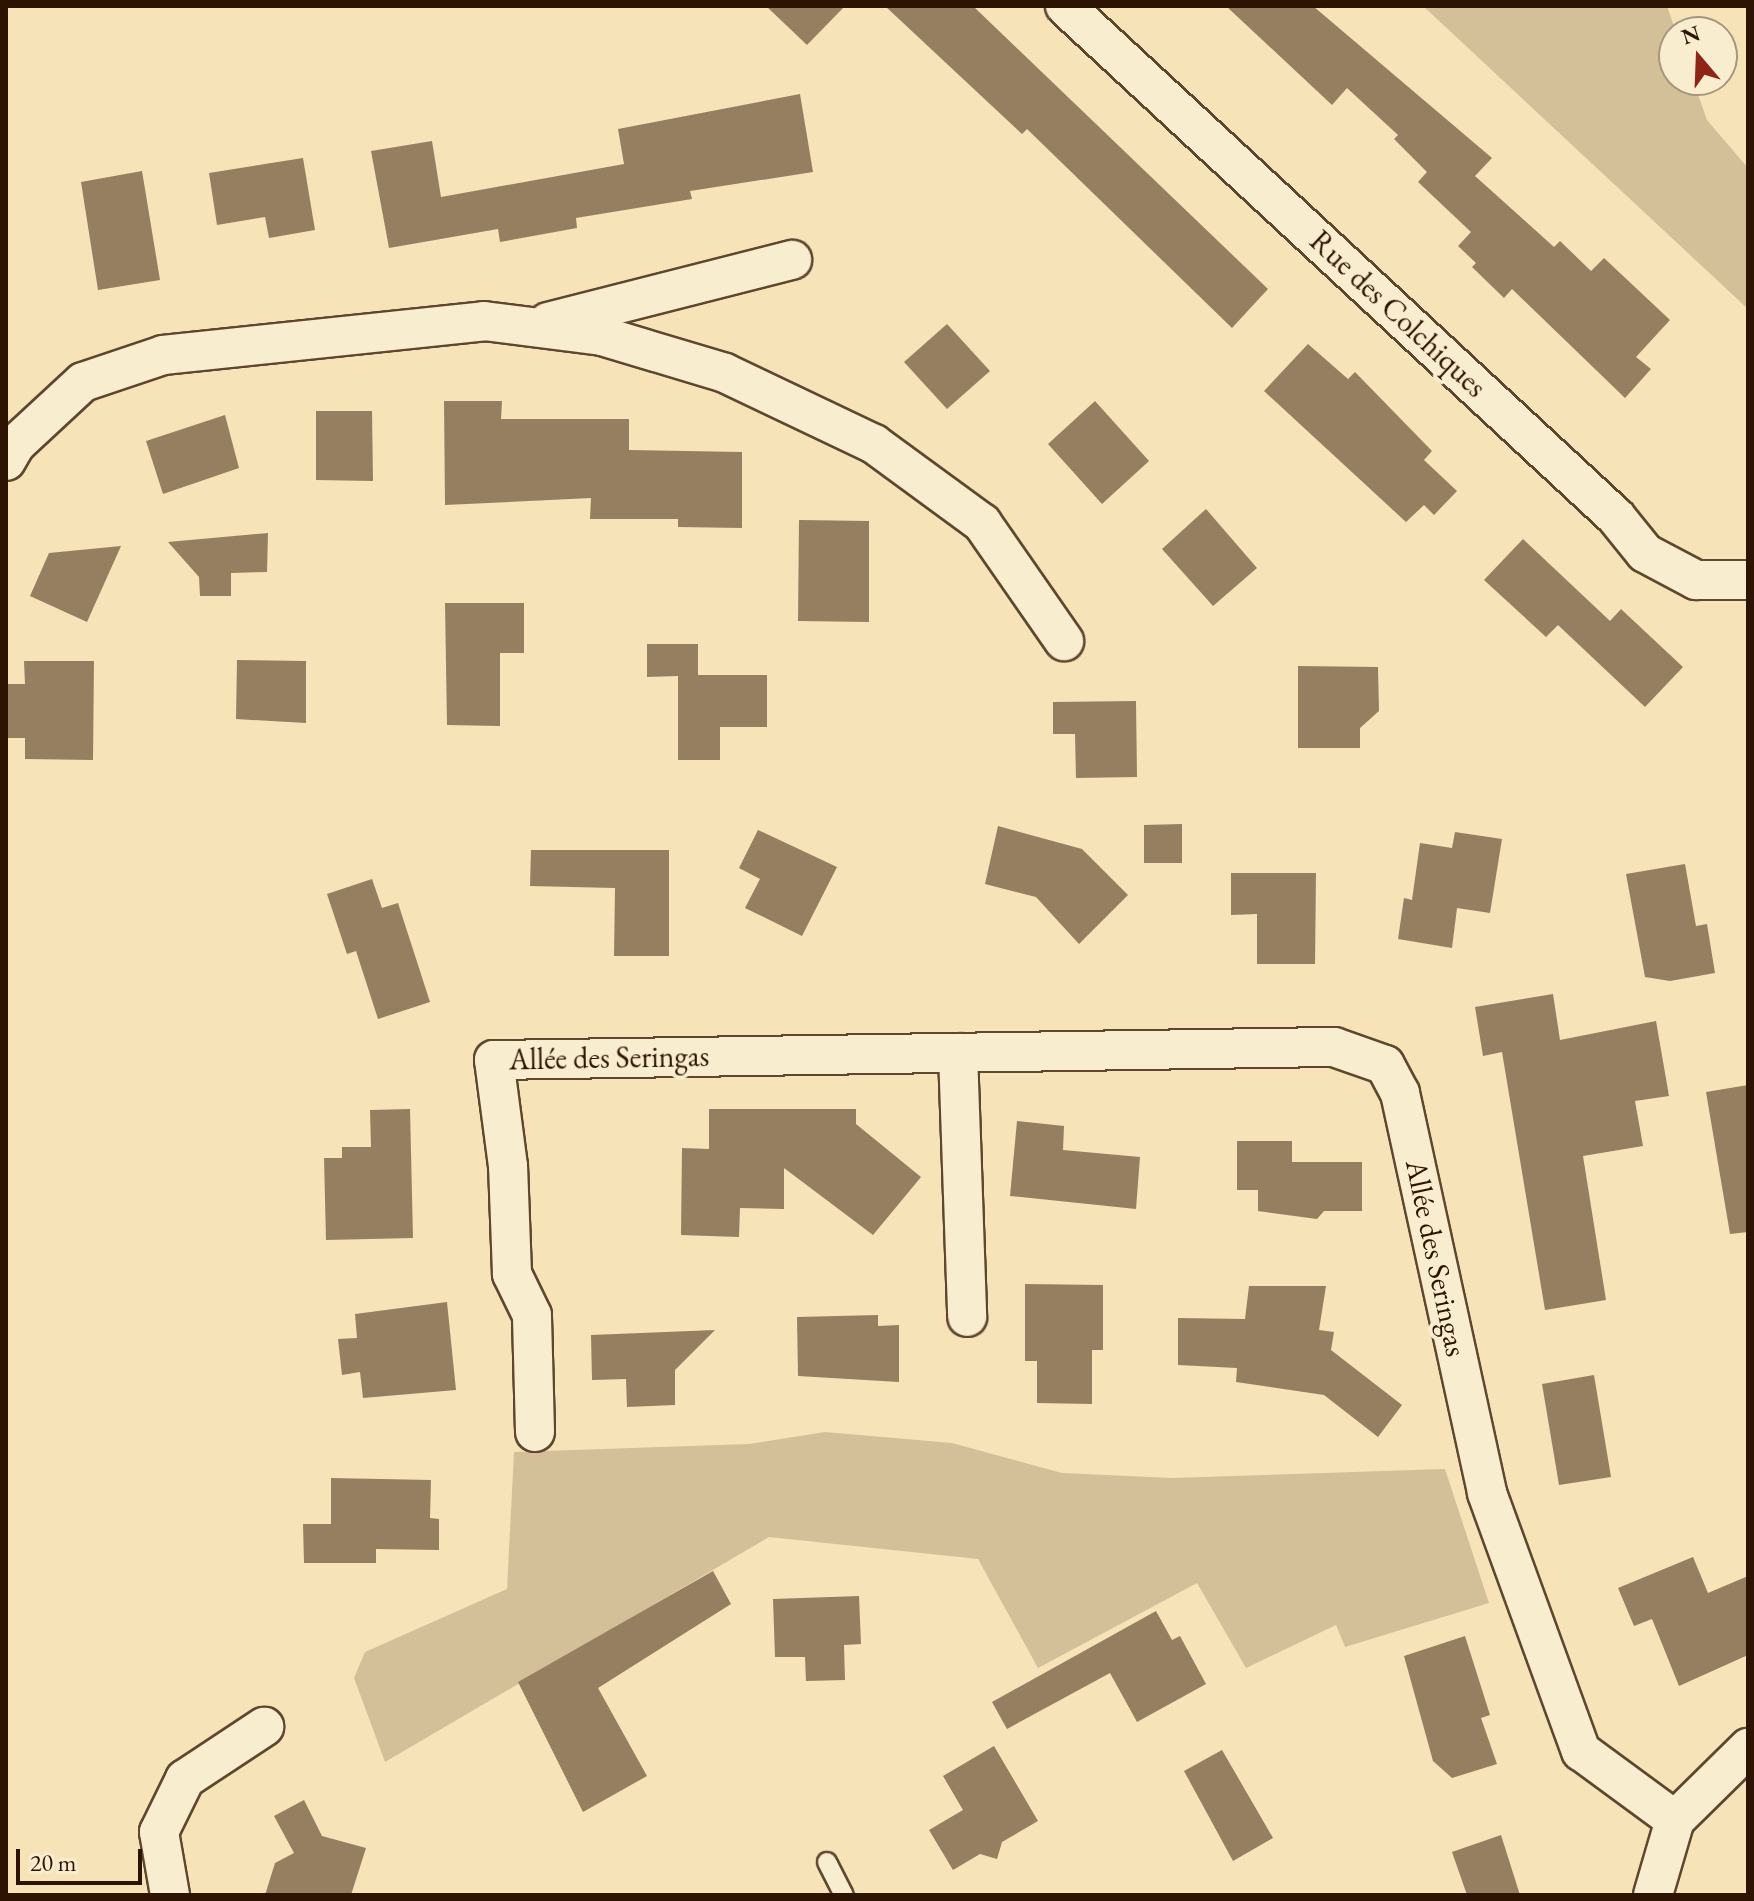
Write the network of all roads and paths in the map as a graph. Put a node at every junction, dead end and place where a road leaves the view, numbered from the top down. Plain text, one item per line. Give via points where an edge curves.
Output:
1 (1065, 6) edge
2 (792, 260) dead end
3 (529, 327) junction
4 (6, 461) edge
5 (1748, 580) edge
6 (1064, 641) dead end
7 (958, 1053) junction
8 (967, 1317) dead end
9 (535, 1432) dead end
10 (264, 1727) dead end
11 (1748, 1748) edge
12 (1675, 1820) junction
13 (827, 1862) dead end
14 (170, 1895) edge
15 (844, 1895) edge
16 (1653, 1895) edge

1 - 5 street, Rue des Colchiques via 1616,517 1645,553 1696,580
2 - 3 street
3 - 4 street via 484,321 163,355 83,382 16,444
3 - 6 street via 602,336 725,373 874,444 982,523
7 - 8 street
7 - 9 street, Allée des Seringas via 494,1060 508,1166 512,1274 532,1315
7 - 12 street, Allée des Seringas via 1334,1047 1385,1065 1400,1093 1487,1493 1540,1646 1581,1751
10 - 14 street via 185,1779 159,1832
11 - 12 street
12 - 16 street
13 - 15 lane

